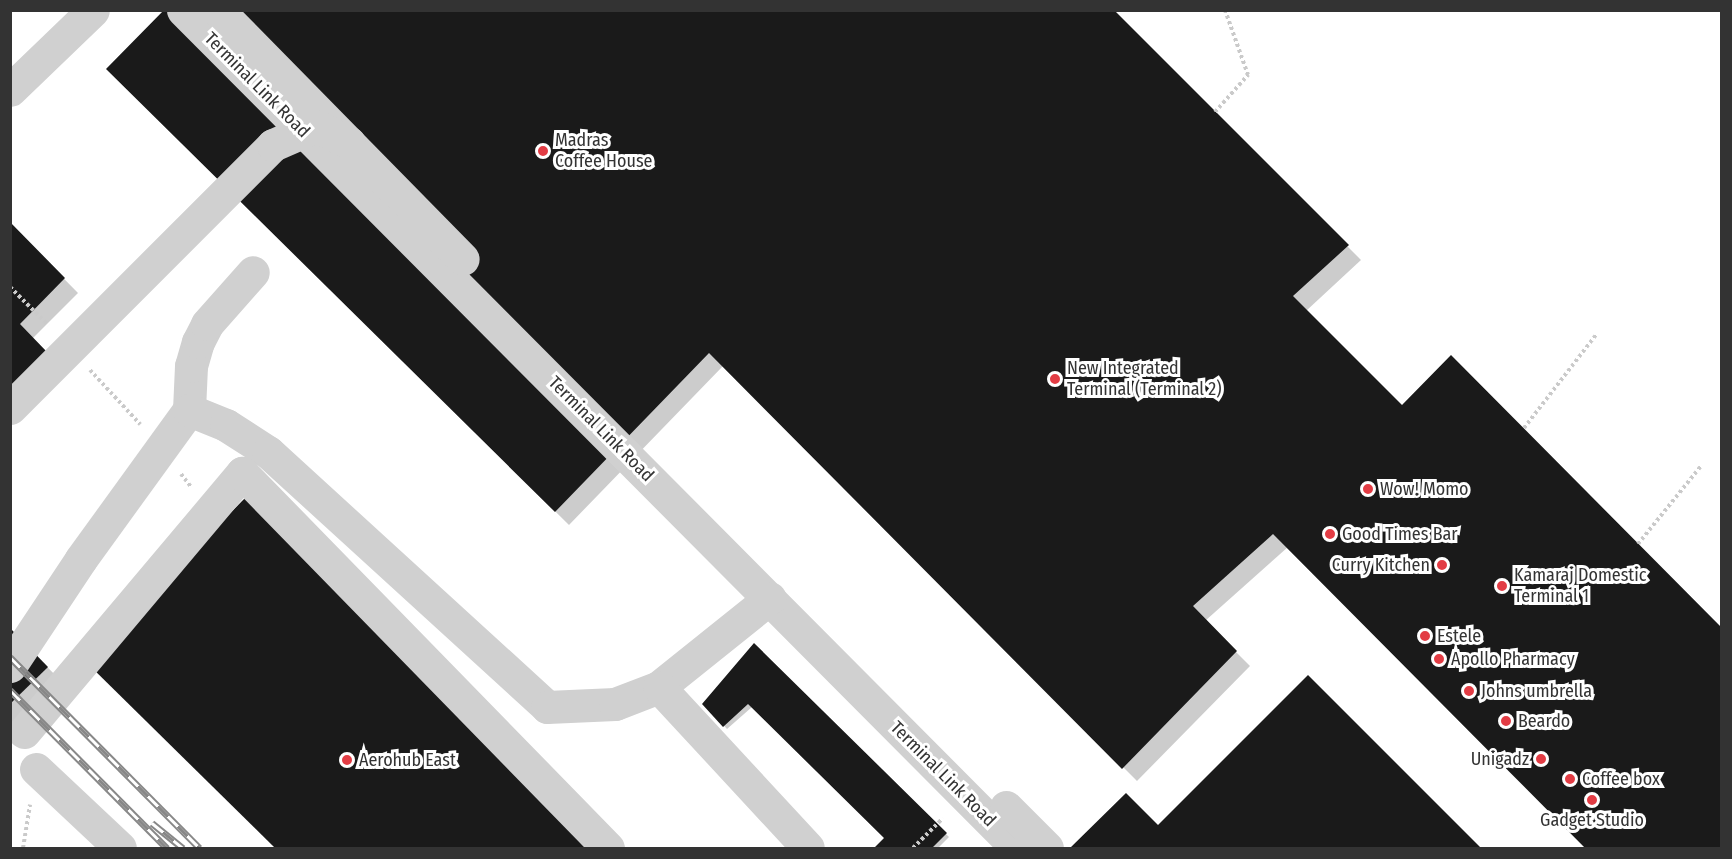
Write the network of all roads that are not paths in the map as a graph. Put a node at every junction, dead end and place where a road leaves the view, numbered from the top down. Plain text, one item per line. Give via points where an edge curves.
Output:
1 (93, 10) edge
2 (183, 10) edge
3 (218, 10) edge
4 (10, 90) edge
5 (349, 143) junction
6 (253, 272) dead end
7 (10, 408) edge
8 (189, 410) junction
9 (770, 598) junction
10 (10, 666) edge
11 (659, 687) junction
12 (17, 723) edge
13 (23, 770) edge
14 (120, 849) edge
15 (608, 849) edge
16 (808, 849) edge
17 (1017, 849) edge
18 (1047, 849) edge

1 - 4 street
2 - 9 street, Terminal Link Road
3 - 5 street, Terminal Link Road
5 - 7 street, bridge via 316,126 273,145
5 - 18 street, Terminal Link Road
6 - 8 street via 207,324 198,342 191,366
8 - 10 street
8 - 11 street via 226,425 268,452 547,707 615,704
9 - 11 street
9 - 17 street, Terminal Link Road
11 - 16 street
12 - 13 street
12 - 15 street via 242,473
13 - 14 street

